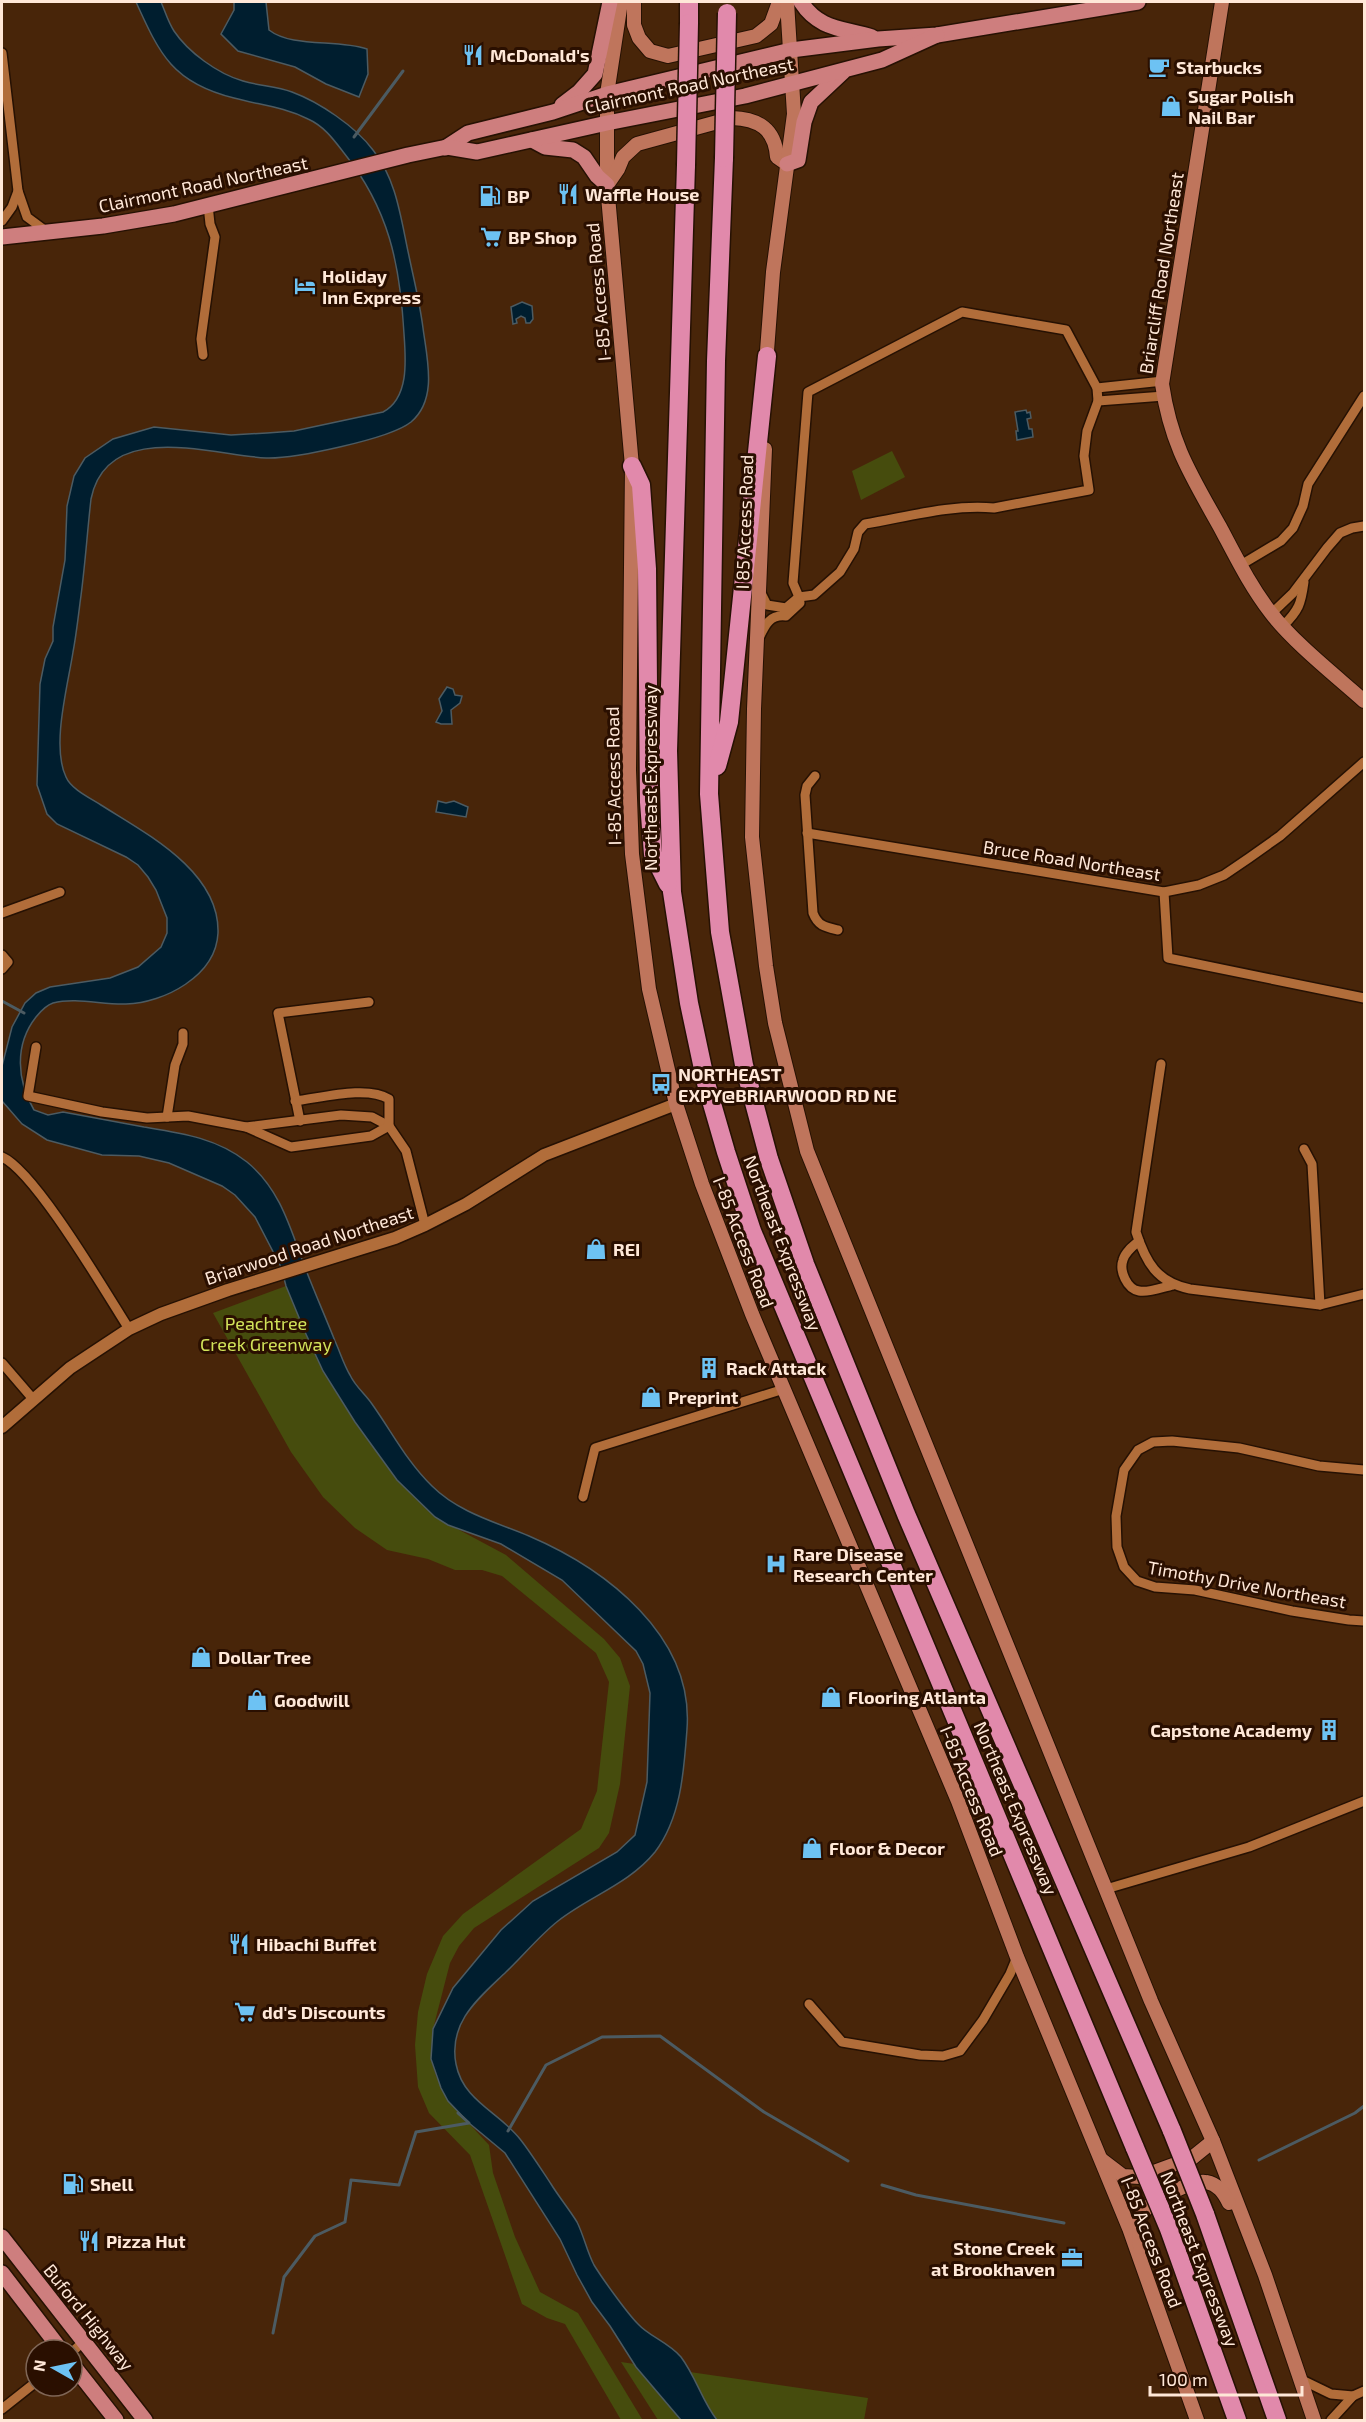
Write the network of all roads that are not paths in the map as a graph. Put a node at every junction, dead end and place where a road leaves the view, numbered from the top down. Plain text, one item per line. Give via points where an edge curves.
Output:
1 (610, 2) edge
2 (621, 2) edge
3 (634, 2) edge
4 (689, 2) edge
5 (779, 2) edge
6 (787, 2) edge
7 (801, 2) edge
8 (1138, 2) edge
9 (1222, 2) edge
10 (727, 8) edge
11 (937, 35) junction
12 (878, 39) junction
13 (791, 50) junction
14 (2, 53) edge
15 (845, 70) junction
16 (792, 84) junction
17 (607, 94) junction
18 (553, 112) junction
19 (607, 123) junction
20 (532, 140) junction
21 (445, 148) junction
22 (787, 164) junction
23 (607, 185) junction
24 (18, 191) junction
25 (208, 205) junction
26 (2, 221) edge
27 (51, 233) junction
28 (2, 237) edge
29 (203, 355) dead end
30 (767, 356) junction
31 (1163, 381) junction
32 (1120, 385) junction
33 (1097, 388) junction
34 (1164, 396) junction
35 (1365, 396) edge
36 (1121, 399) junction
37 (1098, 401) junction
38 (632, 466) junction
39 (1365, 526) edge
40 (1239, 566) junction
41 (1304, 579) junction
42 (759, 590) junction
43 (799, 597) junction
44 (778, 611) junction
45 (1272, 614) junction
46 (1282, 626) junction
47 (757, 643) junction
48 (1365, 701) edge
49 (1365, 762) edge
50 (814, 776) dead end
51 (710, 794) junction
52 (807, 833) junction
53 (60, 892) dead end
54 (672, 892) junction
55 (1164, 892) junction
56 (2, 913) edge
57 (838, 930) dead end
58 (2, 956) edge
59 (2, 969) edge
60 (1365, 998) edge
61 (369, 1002) dead end
62 (183, 1033) dead end
63 (36, 1047) dead end
64 (1161, 1064) dead end
65 (295, 1101) junction
66 (676, 1104) junction
67 (167, 1117) junction
68 (300, 1121) junction
69 (389, 1126) junction
70 (246, 1127) junction
71 (1304, 1149) dead end
72 (2, 1157) edge
73 (425, 1225) junction
74 (1139, 1241) junction
75 (1173, 1285) junction
76 (1365, 1294) edge
77 (1320, 1305) junction
78 (129, 1329) junction
79 (2, 1363) edge
80 (784, 1389) junction
81 (33, 1399) junction
82 (2, 1427) edge
83 (1365, 1470) edge
84 (583, 1497) dead end
85 (1365, 1621) edge
86 (1365, 1801) edge
87 (1106, 1889) junction
88 (1017, 1957) junction
89 (809, 2004) dead end
90 (1195, 2099) junction
91 (1213, 2141) junction
92 (1192, 2158) junction
93 (1102, 2160) junction
94 (2, 2237) edge
95 (1141, 2256) junction
96 (2, 2273) edge
97 (1264, 2275) junction
98 (52, 2338) edge
99 (72, 2338) edge
100 (84, 2354) edge
101 (1300, 2379) junction
102 (84, 2380) edge
103 (1365, 2391) edge
104 (24, 2392) edge
105 (1353, 2396) junction
106 (2, 2409) edge
107 (116, 2421) edge
108 (145, 2421) edge
109 (1197, 2421) edge
110 (1237, 2421) edge
111 (1277, 2421) edge
112 (1314, 2421) edge
113 (1331, 2421) edge

1 - 18 main road via 595,74
2 - 17 main road, I-85 Access Road
3 - 5 main road via 634,25 643,44 658,55 668,56 756,36 771,24
4 - 54 highway, Northeast Expressway, bridge via 668,751
6 - 13 main road
7 - 12 main road via 826,26
8 - 11 main road, Clairmont Road Northeast
9 - 31 main road, Briarcliff Road Northeast
10 - 51 highway, Northeast Expressway, bridge via 716,361
11 - 12 main road, Clairmont Road Northeast
11 - 15 main road, Clairmont Road Northeast via 882,60
12 - 13 main road, Clairmont Road Northeast
13 - 16 main road
13 - 17 main road, Clairmont Road Northeast
14 - 24 street
15 - 16 main road, Clairmont Road Northeast
15 - 22 main road via 811,102 798,160
16 - 19 main road, Clairmont Road Northeast
16 - 22 main road via 794,114
17 - 18 main road, Clairmont Road Northeast
17 - 19 main road, I-85 Access Road
18 - 21 main road, Clairmont Road Northeast via 468,133
19 - 20 main road, Clairmont Road Northeast
19 - 23 main road, I-85 Access Road
20 - 21 main road, Clairmont Road Northeast via 477,152
20 - 23 main road via 545,147 573,150 584,157
21 - 25 main road, Clairmont Road Northeast
22 - 23 main road via 777,157 776,144 768,130 758,123 732,118 637,144 623,157
22 - 30 main road
23 - 38 main road, I-85 Access Road
24 - 26 street
24 - 27 street via 27,217
25 - 27 main road, Clairmont Road Northeast via 113,225
25 - 29 street via 215,237 201,339
27 - 28 main road, Clairmont Road Northeast
30 - 42 main road, I 85 Access Road
30 - 51 highway via 729,722
31 - 32 street
31 - 34 main road, Briarcliff Road Northeast
32 - 33 street
32 - 36 street
33 - 37 street
33 - 43 street via 1066,330 962,312 808,392 793,583
34 - 36 street
34 - 40 main road, Briarcliff Road Northeast via 1176,447
35 - 40 street via 1308,484 1293,528 1281,541
36 - 37 street
37 - 43 street via 1087,430 1084,456 1089,490 994,508 945,510 866,524 858,532 854,549 840,572 814,595
38 - 54 highway via 640,485 647,569 653,854
38 - 66 main road, I-85 Access Road via 632,854 649,988
39 - 41 street via 1340,533
40 - 45 main road, Briarcliff Road Northeast
41 - 45 street
41 - 46 street via 1301,603
42 - 44 street via 767,605
42 - 47 main road, I 85 Access Road
43 - 44 street via 800,603 786,616
44 - 47 street via 766,622
45 - 46 main road, Briarcliff Road Northeast
46 - 48 main road, Briarcliff Road Northeast
47 - 87 main road, I 85 Access Road via 752,837 775,1023 807,1151
49 - 55 street, Bruce Road Northeast via 1280,836 1224,875
50 - 52 street via 805,795
51 - 111 highway, Northeast Expressway, bridge via 714,883 726,977 768,1159 805,1263 906,1514 1172,2131
52 - 55 street, Bruce Road Northeast
52 - 57 street via 813,913 822,927
53 - 56 street
54 - 110 highway, Northeast Expressway, bridge via 706,1083 752,1231 1169,2229
55 - 60 street via 1168,958
58 - 59 street via 8,962
61 - 65 street via 278,1013
62 - 67 street
63 - 67 street via 28,1096 102,1112
64 - 74 street via 1138,1209
65 - 68 street
65 - 69 street via 379,1093 389,1099
66 - 73 street, Briarwood Road Northeast via 544,1155
66 - 80 main road, I-85 Access Road via 706,1195
67 - 70 street via 188,1116
68 - 69 street via 341,1115 372,1117
68 - 70 street
69 - 70 street via 371,1136 291,1147
69 - 73 street via 406,1151
71 - 77 street via 1312,1164
72 - 78 street via 11,1161 36,1189
73 - 78 street, Briarwood Road Northeast via 228,1290
74 - 75 street via 1144,1258
74 - 75 street via 1123,1260 1128,1286 1139,1291
75 - 77 street
76 - 77 street
78 - 81 street, Briarwood Road Northeast via 86,1356
79 - 81 street
80 - 84 street via 595,1448
80 - 88 main road, I-85 Access Road via 958,1802
81 - 82 street, Briarwood Road Northeast
83 - 85 street, Timothy Drive Northeast via 1320,1466 1239,1448 1153,1442 1138,1450 1124,1470 1116,1516 1117,1547 1124,1567 1137,1581
86 - 87 street via 1249,1847
87 - 90 main road via 1154,2010
88 - 89 street via 1011,1974 960,2051 943,2056 842,2042
88 - 93 main road, I-85 Access Road
90 - 91 main road
90 - 92 main road via 1200,2135
91 - 92 main road
91 - 97 main road
92 - 93 main road via 1132,2178
93 - 95 main road, I-85 Access Road
94 - 99 main road, Buford Highway
95 - 97 main road via 1143,2211 1151,2203 1196,2182 1206,2182 1226,2195
95 - 109 main road, I-85 Access Road
96 - 98 main road
97 - 101 main road
100 - 108 main road, Buford Highway
101 - 105 street via 1331,2394
101 - 112 main road
102 - 107 main road
103 - 105 street
104 - 106 street
105 - 113 street

